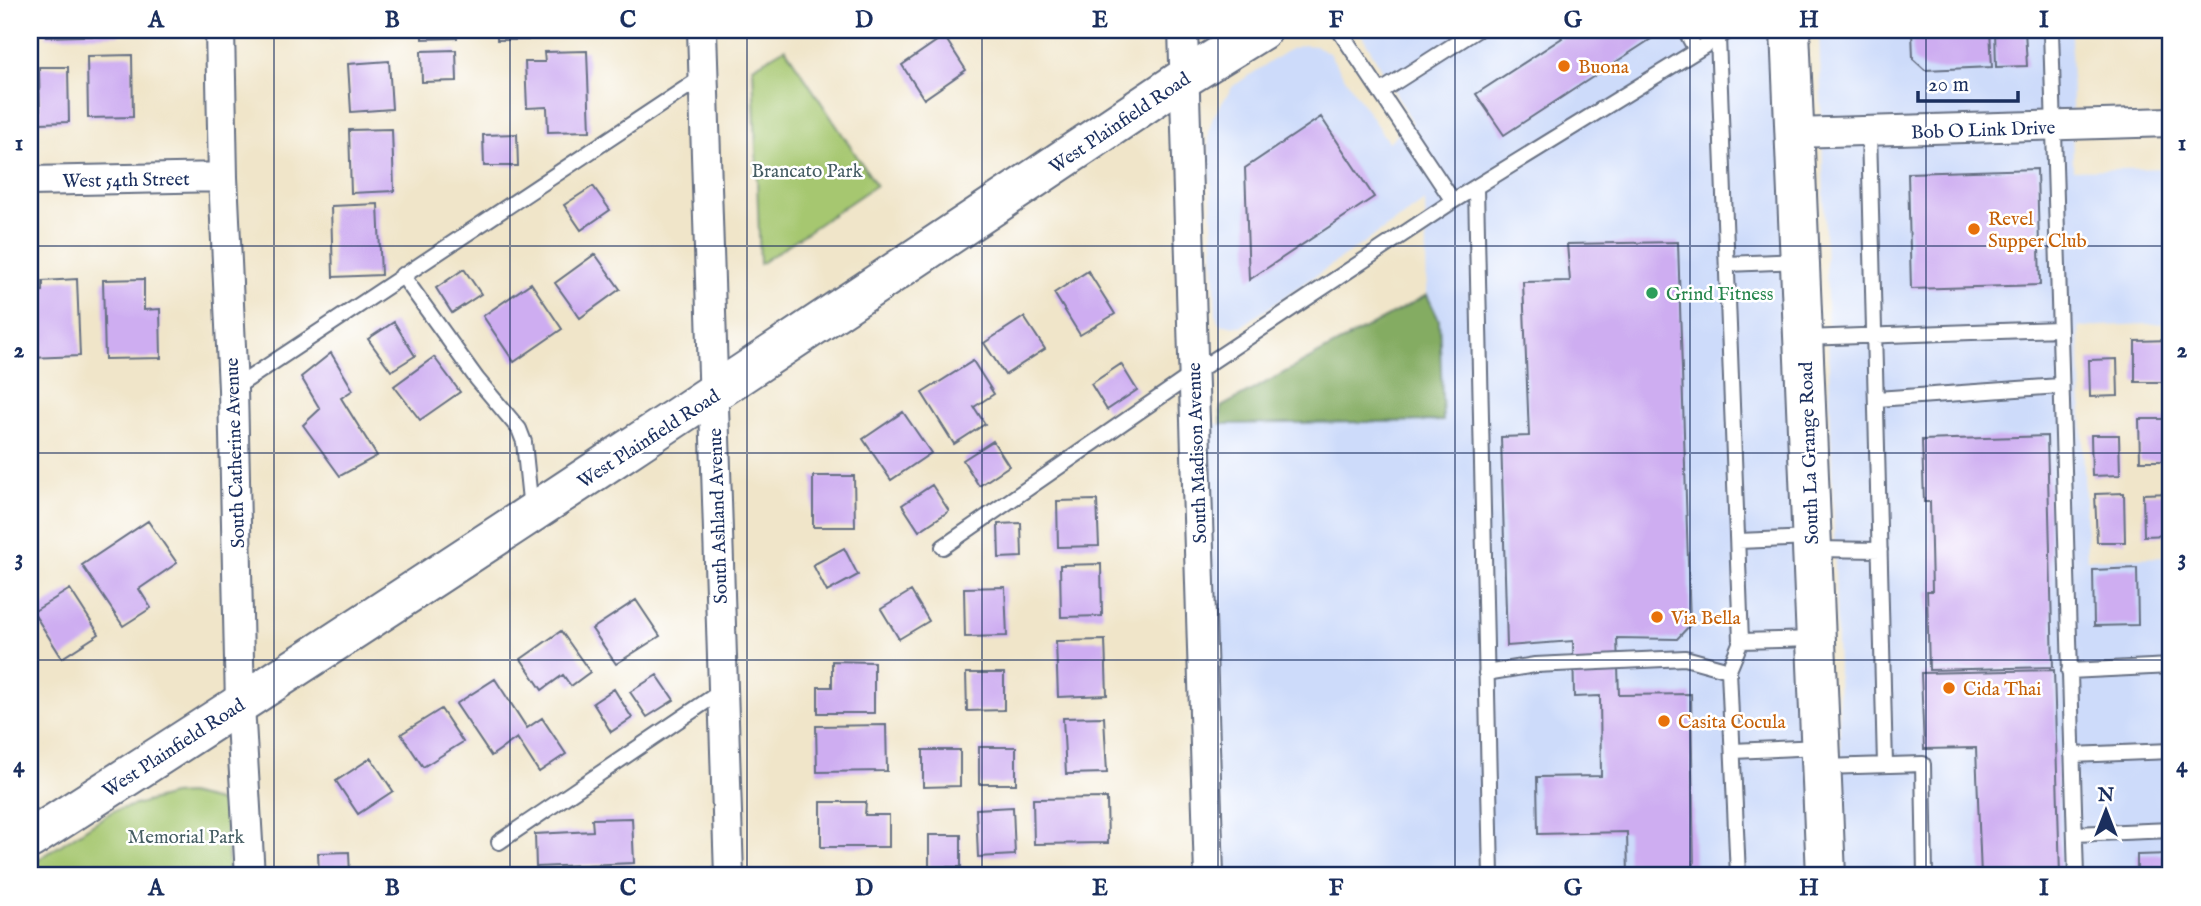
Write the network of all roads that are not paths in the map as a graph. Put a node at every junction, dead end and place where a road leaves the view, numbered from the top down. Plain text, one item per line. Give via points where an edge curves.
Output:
1 (220, 30) edge
2 (702, 30) edge
3 (1182, 30) edge
4 (1262, 30) edge
5 (1339, 30) edge
6 (1477, 30) edge
7 (1685, 30) edge
8 (1790, 30) edge
9 (2050, 30) edge
10 (1724, 33) edge
11 (1696, 50) junction
12 (704, 76) junction
13 (1184, 78) junction
14 (1380, 92) junction
15 (2171, 122) edge
16 (2054, 127) junction
17 (1869, 132) junction
18 (1794, 133) junction
19 (223, 177) junction
20 (30, 181) edge
21 (1476, 188) junction
22 (1453, 201) junction
23 (1799, 261) junction
24 (1727, 264) junction
25 (402, 275) junction
26 (2059, 329) junction
27 (1875, 335) junction
28 (1803, 338) junction
29 (1193, 374) junction
30 (2060, 386) junction
31 (233, 389) junction
32 (714, 395) junction
33 (1877, 399) junction
34 (531, 514) junction
35 (1738, 541) junction
36 (1812, 544) junction
37 (943, 547) dead end
38 (1880, 550) junction
39 (1816, 639) junction
40 (1741, 641) junction
41 (2171, 666) edge
42 (1729, 670) junction
43 (2070, 671) junction
44 (1486, 673) junction
45 (723, 690) junction
46 (240, 705) junction
47 (1732, 751) junction
48 (2171, 751) edge
49 (2072, 755) junction
50 (1821, 757) junction
51 (1885, 765) junction
52 (2171, 830) edge
53 (2075, 834) junction
54 (30, 839) edge
55 (499, 842) dead end
56 (250, 876) edge
57 (729, 876) edge
58 (1209, 876) edge
59 (1491, 876) edge
60 (1738, 876) edge
61 (1826, 876) edge
62 (1926, 876) edge
63 (2076, 876) edge

1 - 19 street, South Catherine Avenue
2 - 12 street, South Ashland Avenue
3 - 13 street, South Madison Avenue
4 - 13 main road, West Plainfield Road
5 - 14 lane
6 - 14 lane
7 - 11 lane
8 - 18 main road, South La Grange Road
9 - 16 lane
10 - 11 lane
10 - 24 lane
11 - 21 lane
12 - 25 lane
12 - 32 street, South Ashland Avenue
13 - 29 street, South Madison Avenue
13 - 32 main road, West Plainfield Road
14 - 22 lane
15 - 16 street, Bob O Link Drive
16 - 17 street, Bob O Link Drive
16 - 26 lane
17 - 18 street, Bob O Link Drive
17 - 27 lane
18 - 23 main road, South La Grange Road
19 - 20 street, West 54th Street
19 - 31 street, South Catherine Avenue
21 - 22 lane
21 - 44 lane
22 - 29 lane
23 - 24 lane
23 - 28 main road, South La Grange Road
24 - 35 lane
25 - 31 lane
25 - 34 lane via 519,429
26 - 27 lane
26 - 30 lane
27 - 28 lane
27 - 33 lane
28 - 36 main road, South La Grange Road
29 - 37 lane
29 - 58 street, South Madison Avenue
30 - 33 lane
30 - 43 lane
31 - 46 street, South Catherine Avenue
32 - 34 main road, West Plainfield Road
32 - 45 street, South Ashland Avenue
33 - 38 lane
34 - 46 main road, West Plainfield Road
35 - 36 lane
35 - 40 lane
36 - 38 lane
36 - 39 main road, South La Grange Road
38 - 51 lane
39 - 40 lane
39 - 50 main road, South La Grange Road
40 - 42 lane
41 - 43 lane
42 - 44 lane via 1685,658 1535,665
42 - 47 lane
43 - 49 lane
44 - 59 lane
45 - 55 lane
45 - 57 street, South Ashland Avenue
46 - 54 main road, West Plainfield Road
46 - 56 street, South Catherine Avenue
47 - 50 lane
47 - 60 lane
48 - 49 lane
49 - 53 lane
50 - 51 lane
50 - 61 main road, South La Grange Road
51 - 62 lane via 1923,764
52 - 53 lane
53 - 63 lane

